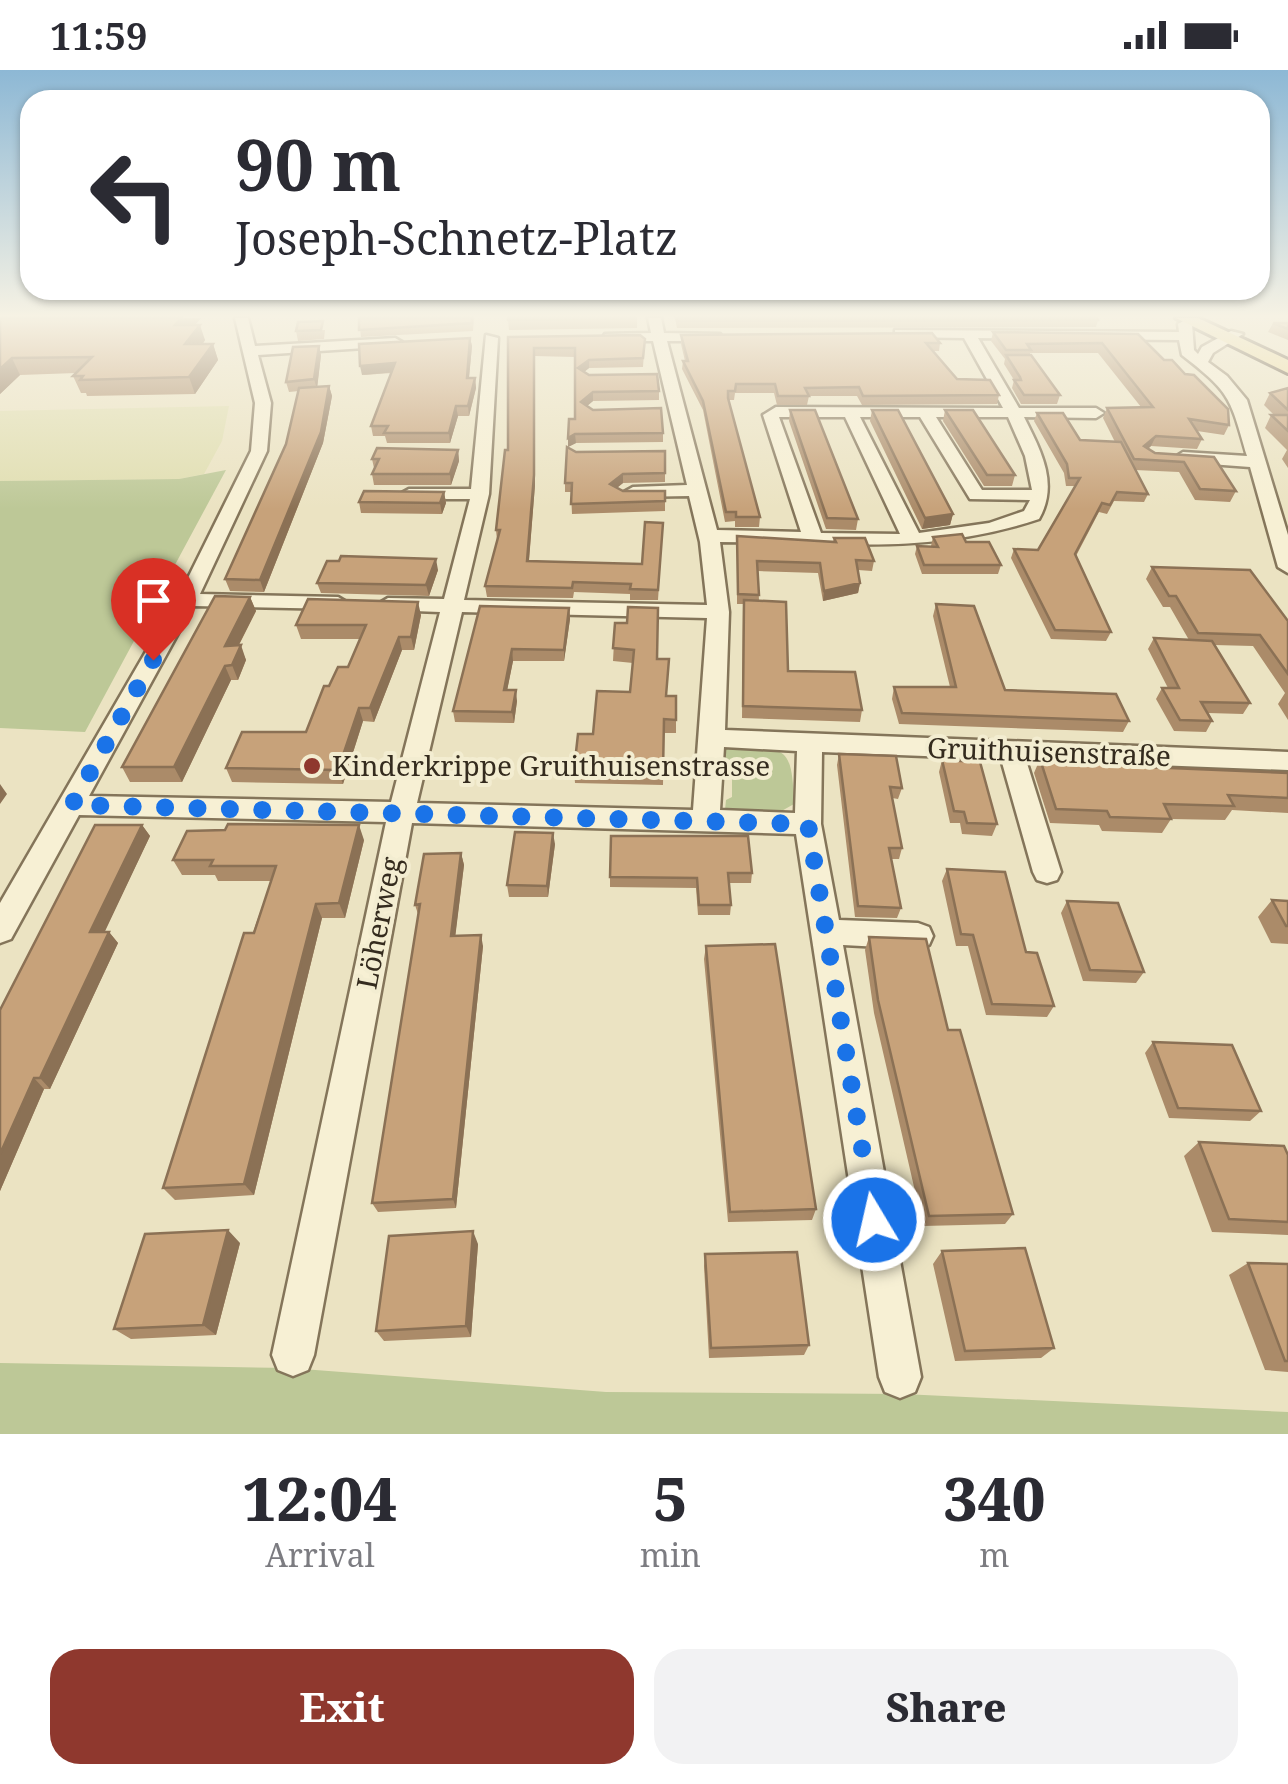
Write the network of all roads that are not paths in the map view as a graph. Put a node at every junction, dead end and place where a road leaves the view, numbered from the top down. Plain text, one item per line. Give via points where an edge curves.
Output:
1 (258, 382) edge
2 (485, 382) edge
3 (672, 382) edge
4 (996, 382) edge
5 (1221, 382) edge
6 (678, 408) junction
7 (651, 409) edge
8 (924, 411) junction
9 (850, 412) junction
10 (1013, 412) junction
11 (1096, 413) dead end
12 (663, 451) edge
13 (689, 451) junction
14 (1165, 456) edge
15 (1258, 462) junction
16 (698, 490) junction
17 (622, 492) edge
18 (390, 494) edge
19 (480, 494) junction
20 (1041, 495) junction
21 (709, 536) junction
22 (813, 538) junction
23 (913, 540) junction
24 (1288, 567) edge
25 (186, 600) junction
26 (455, 606) junction
27 (718, 612) junction
28 (712, 738) junction
29 (810, 743) junction
30 (1011, 751) junction
31 (1288, 760) edge
32 (72, 805) junction
33 (402, 813) junction
34 (706, 820) junction
35 (808, 824) junction
36 (1047, 872) dead end
37 (0, 930) edge
38 (826, 932) junction
39 (918, 936) edge
40 (293, 1355) dead end
41 (900, 1377) dead end

1 - 25 street via 264,403 259,451
2 - 19 street, Löherweg via 471,452
3 - 6 street
4 - 10 street
5 - 15 street via 1239,400
6 - 7 street
6 - 13 street
8 - 9 street
8 - 10 street
8 - 20 street via 976,495
9 - 22 street via 772,416
9 - 23 street
10 - 11 street
10 - 20 street via 1039,470
12 - 13 street
13 - 16 street
14 - 15 street
15 - 24 street
16 - 17 street
16 - 21 street
18 - 19 street
19 - 26 street, Löherweg
20 - 23 street via 1032,515 994,530
21 - 22 street
21 - 27 street
22 - 23 street
25 - 26 street
25 - 32 street
26 - 27 street
26 - 33 street, Löherweg
27 - 28 street
28 - 29 street, Gruithuisenstraße
28 - 34 street
29 - 30 street, Gruithuisenstraße
29 - 35 street
30 - 31 street, Gruithuisenstraße
30 - 36 street
32 - 33 street
32 - 37 street
33 - 34 street
33 - 40 street, Löherweg
34 - 35 street
35 - 38 street
38 - 39 street
38 - 41 street

